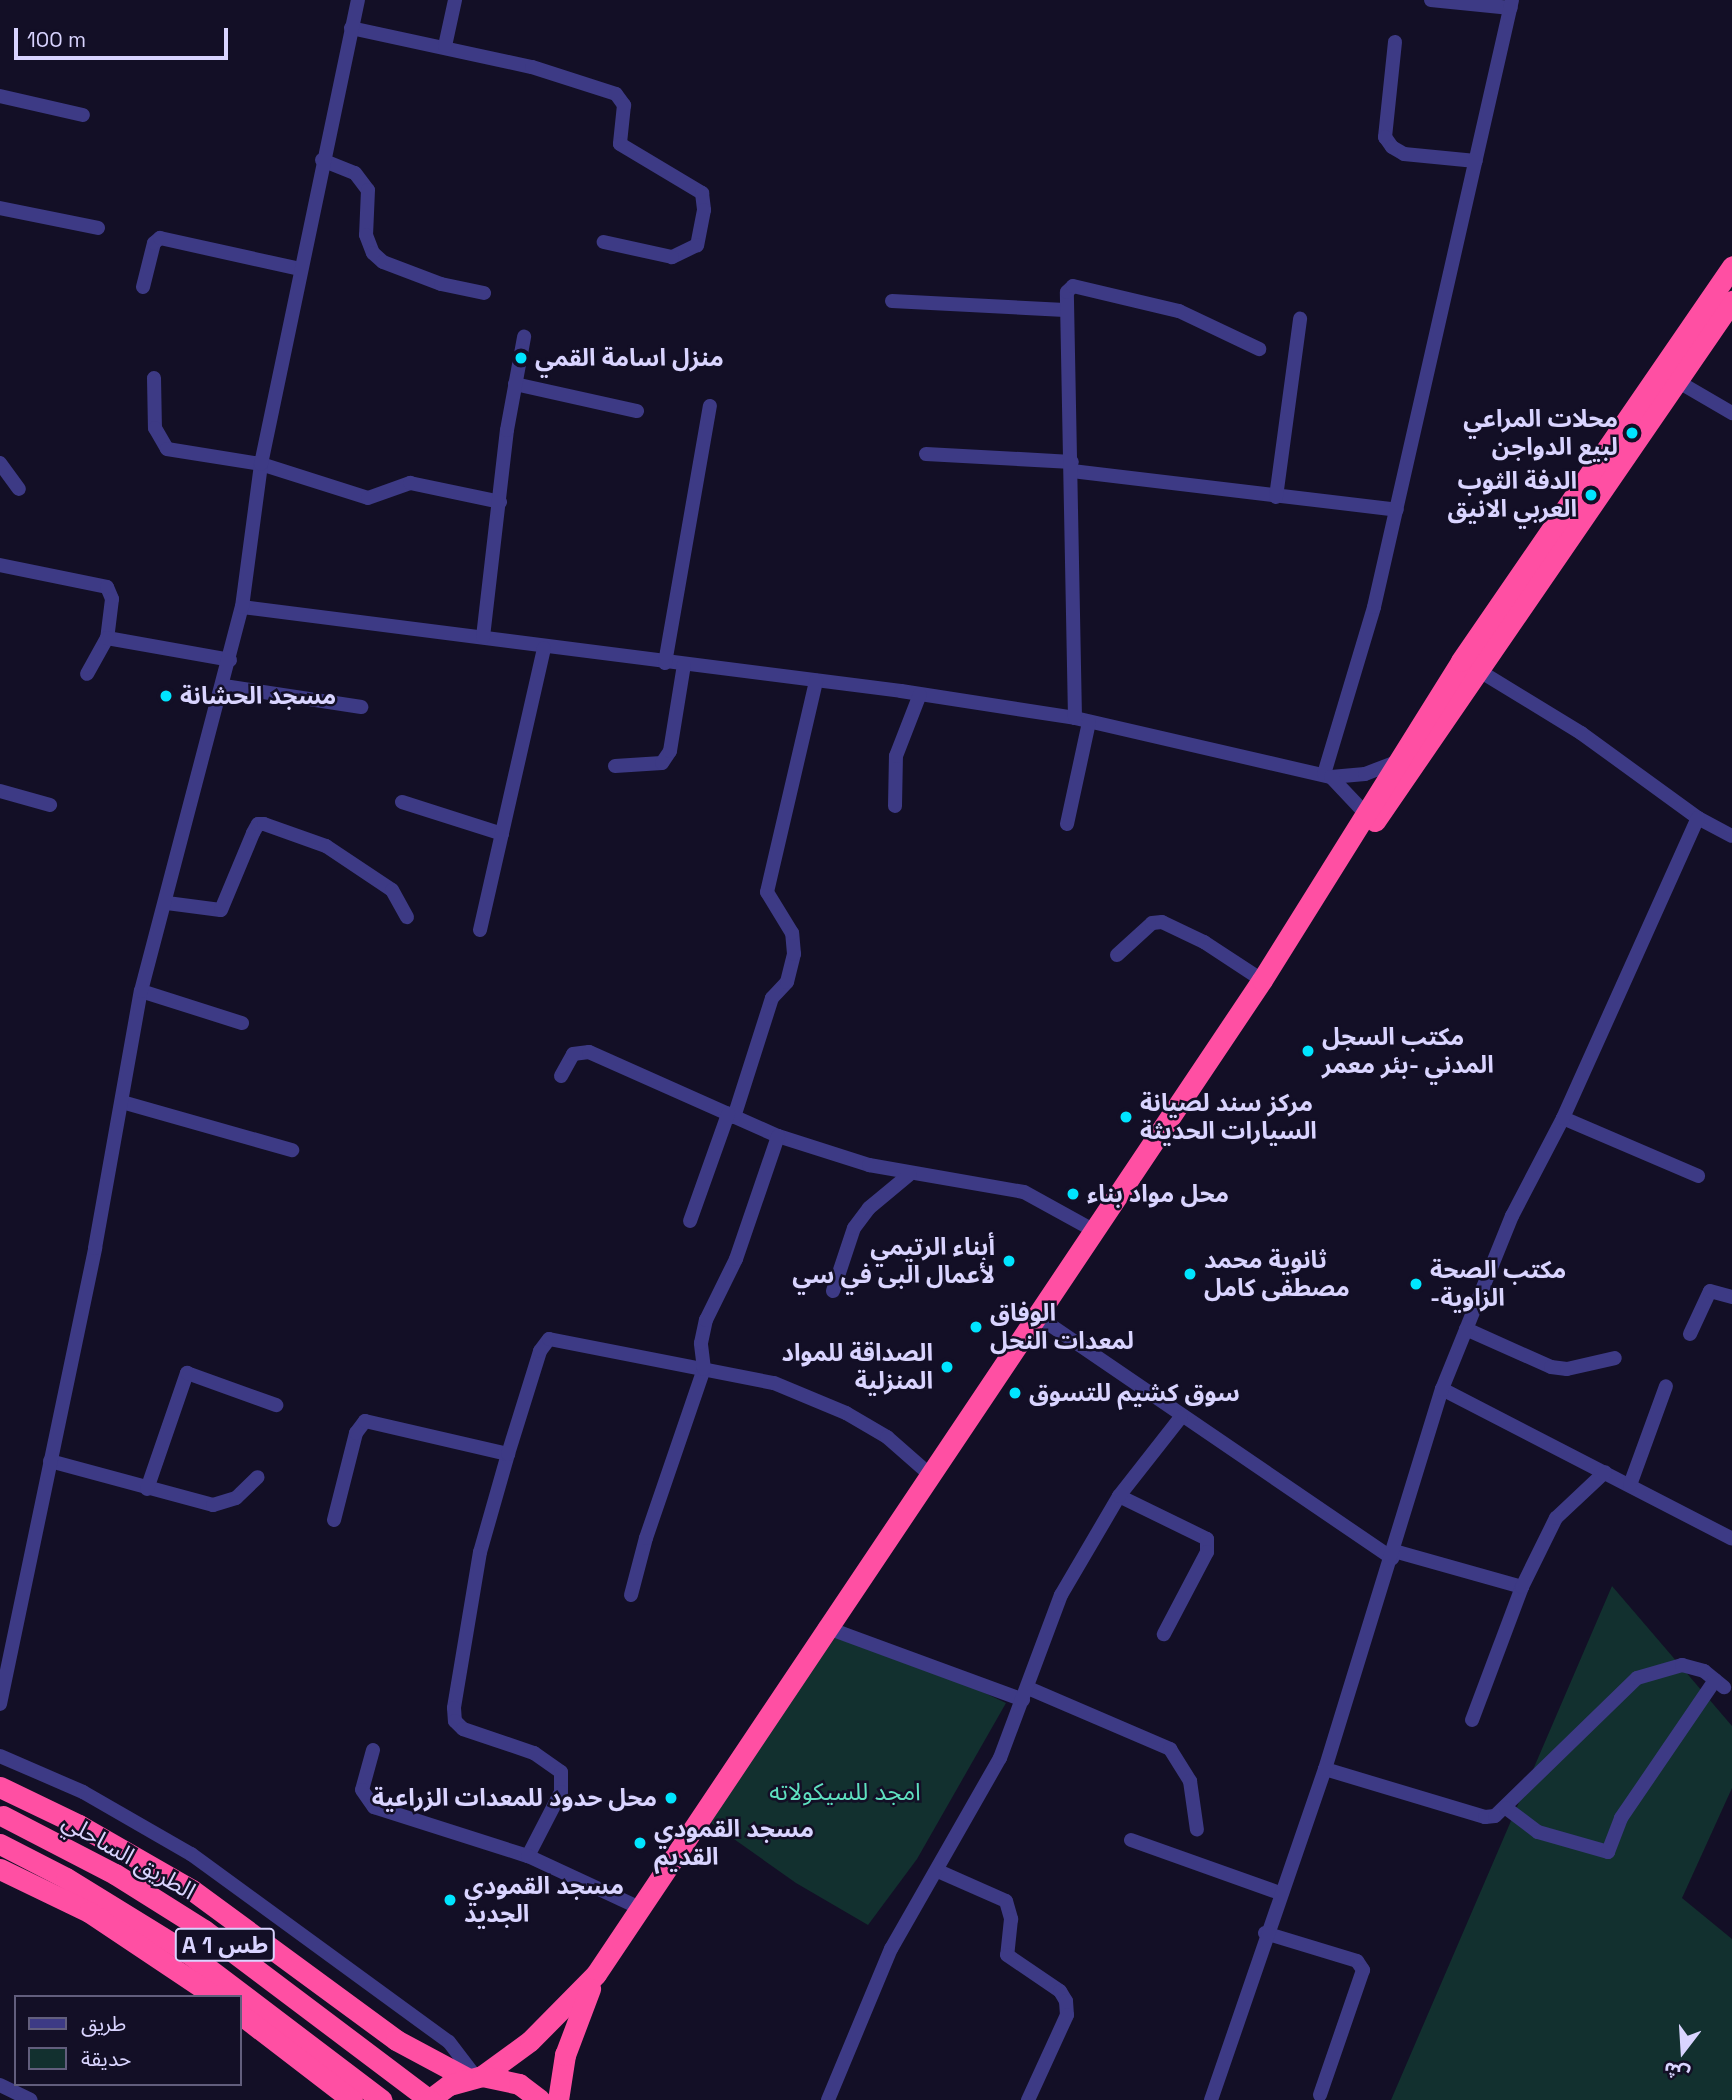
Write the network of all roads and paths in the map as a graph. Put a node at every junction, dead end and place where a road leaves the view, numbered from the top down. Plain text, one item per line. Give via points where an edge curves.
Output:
1 (358, 0) edge
2 (455, 0) edge
3 (1431, 0) edge
4 (1512, 4) edge
5 (351, 28) junction
6 (1395, 42) dead end
7 (445, 46) junction
8 (0, 96) edge
9 (83, 115) dead end
10 (322, 160) junction
11 (1476, 161) junction
12 (0, 208) edge
13 (98, 228) dead end
14 (604, 242) dead end
15 (1732, 266) edge
16 (300, 268) junction
17 (143, 287) dead end
18 (484, 293) dead end
19 (892, 301) dead end
20 (1732, 301) edge
21 (1065, 310) junction
22 (1300, 319) dead end
23 (524, 337) dead end
24 (1259, 349) dead end
25 (154, 378) dead end
26 (1677, 381) junction
27 (515, 384) junction
28 (710, 406) dead end
29 (637, 411) dead end
30 (1732, 413) edge
31 (926, 454) dead end
32 (0, 463) edge
33 (261, 464) junction
34 (1072, 467) junction
35 (19, 489) dead end
36 (1276, 497) junction
37 (500, 502) junction
38 (1397, 509) junction
39 (1564, 528) junction
40 (0, 565) edge
41 (242, 607) junction
42 (484, 637) junction
43 (107, 638) junction
44 (544, 648) junction
45 (230, 660) junction
46 (664, 663) junction
47 (684, 665) junction
48 (1470, 665) junction
49 (87, 674) dead end
50 (816, 681) junction
51 (224, 686) junction
52 (920, 694) junction
53 (361, 707) dead end
54 (1082, 720) junction
55 (1397, 762) junction
56 (615, 766) dead end
57 (1327, 775) junction
58 (0, 791) edge
59 (402, 802) dead end
60 (50, 805) dead end
61 (895, 806) dead end
62 (1365, 813) junction
63 (1698, 818) junction
64 (1067, 824) dead end
65 (502, 834) junction
66 (1732, 836) edge
67 (1347, 850) junction
68 (167, 904) junction
69 (407, 917) dead end
70 (480, 930) dead end
71 (1117, 955) dead end
72 (1262, 980) junction
73 (141, 992) junction
74 (242, 1023) dead end
75 (561, 1076) dead end
76 (122, 1102) junction
77 (731, 1116) junction
78 (1563, 1118) junction
79 (778, 1136) junction
80 (292, 1150) dead end
81 (910, 1174) junction
82 (1698, 1176) dead end
83 (690, 1221) dead end
84 (1095, 1231) junction
85 (833, 1291) dead end
86 (1732, 1297) edge
87 (1037, 1317) junction
88 (1466, 1329) junction
89 (1690, 1334) dead end
90 (1615, 1358) dead end
91 (704, 1369) junction
92 (1666, 1385) dead end
93 (1442, 1389) junction
94 (276, 1405) dead end
95 (1181, 1417) junction
96 (508, 1454) junction
97 (50, 1461) junction
98 (1605, 1472) junction
99 (928, 1473) junction
100 (258, 1477) dead end
101 (1630, 1485) junction
102 (148, 1489) junction
103 (1119, 1496) junction
104 (334, 1520) dead end
105 (1732, 1539) edge
106 (1393, 1554) junction
107 (1522, 1587) junction
108 (631, 1595) dead end
109 (825, 1627) junction
110 (1164, 1634) dead end
111 (1025, 1694) junction
112 (0, 1704) edge
113 (1472, 1720) dead end
114 (373, 1750) dead end
115 (0, 1756) edge
116 (1325, 1769) junction
117 (0, 1787) edge
118 (1506, 1808) junction
119 (2, 1815) edge
120 (1196, 1830) dead end
121 (1132, 1840) dead end
122 (0, 1843) edge
123 (528, 1856) junction
124 (0, 1869) edge
125 (938, 1871) junction
126 (1280, 1893) junction
127 (640, 1908) junction
128 (1265, 1933) junction
129 (596, 1974) junction
130 (213, 1995) edge
131 (242, 2016) edge
132 (475, 2077) junction
133 (0, 2085) edge
134 (1320, 2095) dead end
135 (342, 2097) edge
136 (31, 2100) edge
137 (382, 2100) edge
138 (430, 2100) edge
139 (540, 2100) edge
140 (558, 2100) edge
141 (828, 2100) edge
142 (1028, 2100) edge
143 (1211, 2100) edge

1 - 5 street
2 - 7 street
3 - 4 street
4 - 11 street
5 - 7 street
5 - 10 street
6 - 11 street via 1385,136 1392,147 1404,154
7 - 14 street via 616,94 624,105 620,144 702,193 697,246 672,257
8 - 9 street
10 - 16 street
10 - 18 street via 355,173 368,190 366,235 383,262 441,284
11 - 38 street
12 - 13 street
15 - 39 highway
16 - 17 street via 160,238 154,243
16 - 33 street
19 - 21 street
20 - 26 highway
21 - 24 street via 1067,292 1073,286 1180,311
21 - 34 street
22 - 36 street
23 - 27 street
25 - 33 street via 155,428 164,447
26 - 30 street
26 - 39 highway
27 - 29 street
27 - 37 street
28 - 46 street
31 - 34 street
32 - 35 street
33 - 37 street via 368,498 410,483
33 - 41 street
34 - 36 street
34 - 54 street
36 - 38 street
37 - 42 street
38 - 57 street
39 - 48 highway
40 - 43 street via 107,587 112,599
41 - 42 street
41 - 45 street
42 - 44 street
43 - 45 street
43 - 49 street
44 - 46 street
44 - 65 street
45 - 51 street
46 - 47 street
47 - 50 street
47 - 56 street via 670,751 662,763
48 - 55 highway
48 - 63 street via 1581,733
48 - 67 highway via 1378,817
50 - 52 street
50 - 77 street via 767,892 792,933 794,954 787,982 772,998
51 - 53 street
51 - 68 street via 179,835
52 - 54 street
52 - 61 street via 895,756
54 - 57 street
54 - 64 street
55 - 57 street via 1365,774
55 - 62 highway
57 - 62 street
58 - 60 street
59 - 65 street
62 - 67 highway
63 - 66 street
63 - 78 street
65 - 70 street
67 - 72 highway
68 - 69 street via 221,910 253,833 258,824 264,824 327,846 392,890
68 - 73 street
71 - 72 street via 1152,923 1162,922 1204,942
72 - 84 highway
73 - 74 street
73 - 76 street
75 - 77 street via 573,1054 589,1052
76 - 80 street
76 - 97 street
77 - 79 street
77 - 83 street
78 - 82 street
78 - 88 street via 1512,1216
79 - 81 street
79 - 91 street via 736,1259 706,1320 701,1343
81 - 84 street via 1024,1192
81 - 85 street via 869,1208 854,1228
84 - 87 highway
86 - 89 street via 1710,1291
87 - 95 street
87 - 99 highway
88 - 90 street via 1551,1367 1567,1369
88 - 93 street
91 - 96 street via 549,1339 540,1351
91 - 99 street via 774,1383 846,1413 887,1437
91 - 108 street
92 - 101 street
93 - 98 street
93 - 106 street
94 - 102 street via 187,1373
95 - 103 street
95 - 106 street
96 - 104 street via 365,1421 356,1433
96 - 123 street via 480,1552 454,1708 455,1721 463,1728 534,1753 561,1772 561,1792
97 - 102 street
97 - 112 street
98 - 101 street
98 - 107 street via 1556,1518
99 - 109 highway
100 - 102 street via 236,1498 213,1505
101 - 105 street
103 - 110 street via 1207,1539 1207,1552
103 - 111 street via 1061,1595
106 - 107 street
106 - 116 street
107 - 113 street
109 - 111 street
109 - 127 highway
111 - 120 street via 1170,1749 1190,1782
111 - 125 street via 1000,1758
114 - 123 street via 362,1790 374,1807
115 - 132 street via 83,1792 191,1854 449,2042
116 - 118 street via 1485,1817
116 - 126 street
117 - 132 highway via 79,1825 192,1890 403,2045
118 - 118 street via 1637,1678 1682,1665 1719,1684 1621,1818 1608,1852 1538,1832
119 - 138 highway, الطريق الساحلي / A 1 طس, bridge via 103,1867 194,1923
121 - 126 street
122 - 137 highway, الطريق الساحلي / A 1 طس via 188,1953
123 - 127 street
124 - 130 highway via 89,1912
125 - 141 street via 886,1959
125 - 142 street via 1006,1902 1011,1919 1007,1955 1060,1991 1066,2001 1067,2015
126 - 128 street
127 - 129 highway
128 - 134 street via 1356,1961 1363,1970
128 - 143 street
129 - 132 highway via 530,2040
129 - 140 highway via 565,2055
131 - 135 highway
132 - 138 highway
132 - 139 highway via 519,2084
133 - 136 street

